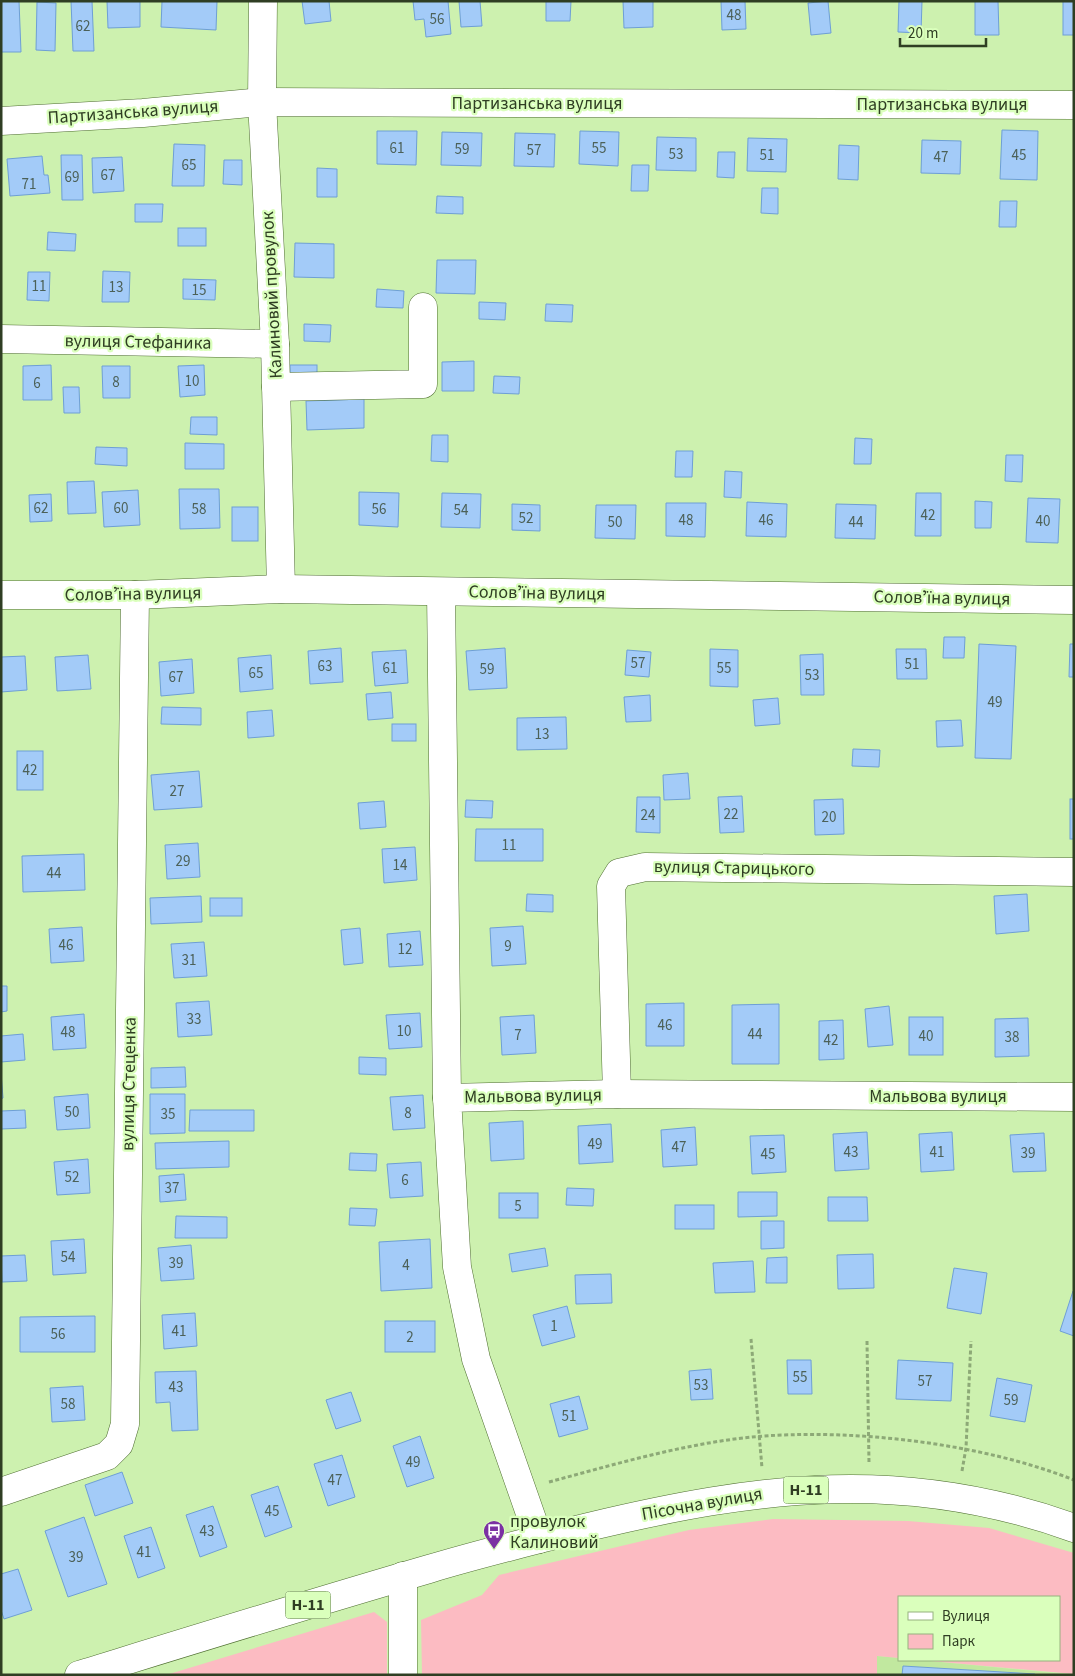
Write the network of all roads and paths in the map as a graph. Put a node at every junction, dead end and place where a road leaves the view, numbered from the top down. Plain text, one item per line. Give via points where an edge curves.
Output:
1 (263, 1) edge
2 (262, 102) junction
3 (1074, 105) edge
4 (1, 121) edge
5 (422, 307) dead end
6 (1, 339) edge
7 (275, 344) junction
8 (276, 388) junction
9 (282, 589) junction
10 (440, 592) junction
11 (1, 595) edge
12 (135, 595) junction
13 (1074, 600) edge
14 (1074, 872) edge
15 (617, 1094) junction
16 (1074, 1097) edge
17 (447, 1098) junction
18 (751, 1339) dead end
19 (867, 1341) dead end
20 (971, 1341) dead end
21 (760, 1437) junction
22 (869, 1438) junction
23 (966, 1448) junction
24 (1074, 1480) edge
25 (870, 1488) junction
26 (521, 1489) junction
27 (1, 1492) edge
28 (764, 1493) junction
29 (957, 1496) junction
30 (1074, 1528) edge
31 (539, 1539) junction
32 (403, 1576) junction
33 (79, 1675) edge
34 (403, 1675) edge

1 - 2 street, Калиновий провулок
2 - 3 street, Партизанська вулиця
2 - 4 street, Партизанська вулиця
2 - 7 street, Калиновий провулок
5 - 8 street via 423,384
6 - 7 street, вулиця Стефаника
7 - 8 street, Калиновий провулок
8 - 9 street, Калиновий провулок
9 - 10 street, Соловʼїна вулиця
9 - 12 street, Соловʼїна вулиця
10 - 13 street, Соловʼїна вулиця
10 - 17 street
11 - 12 street, Соловʼїна вулиця
12 - 27 street, вулиця Стеценка via 125,1424 119,1444 107,1456
14 - 15 street, вулиця Старицького via 645,867 619,873 611,886
15 - 16 street, Мальвова вулиця
15 - 17 street, Мальвова вулиця
17 - 26 street, Мальвова вулиця via 457,1267 476,1359
18 - 21 path
19 - 22 path
20 - 23 path
21 - 22 path
21 - 26 path via 663,1451
21 - 28 path
22 - 23 path
22 - 25 path
23 - 24 path
23 - 29 path
25 - 28 street, Пісочна вулиця / Н-11
25 - 29 street, Пісочна вулиця / Н-11
26 - 31 street, Мальвова вулиця
28 - 31 street, Пісочна вулиця / Н-11 via 658,1510
29 - 30 street, Пісочна вулиця / Н-11 via 1040,1516
31 - 32 street, Н-11
32 - 33 street, Н-11
32 - 34 street

